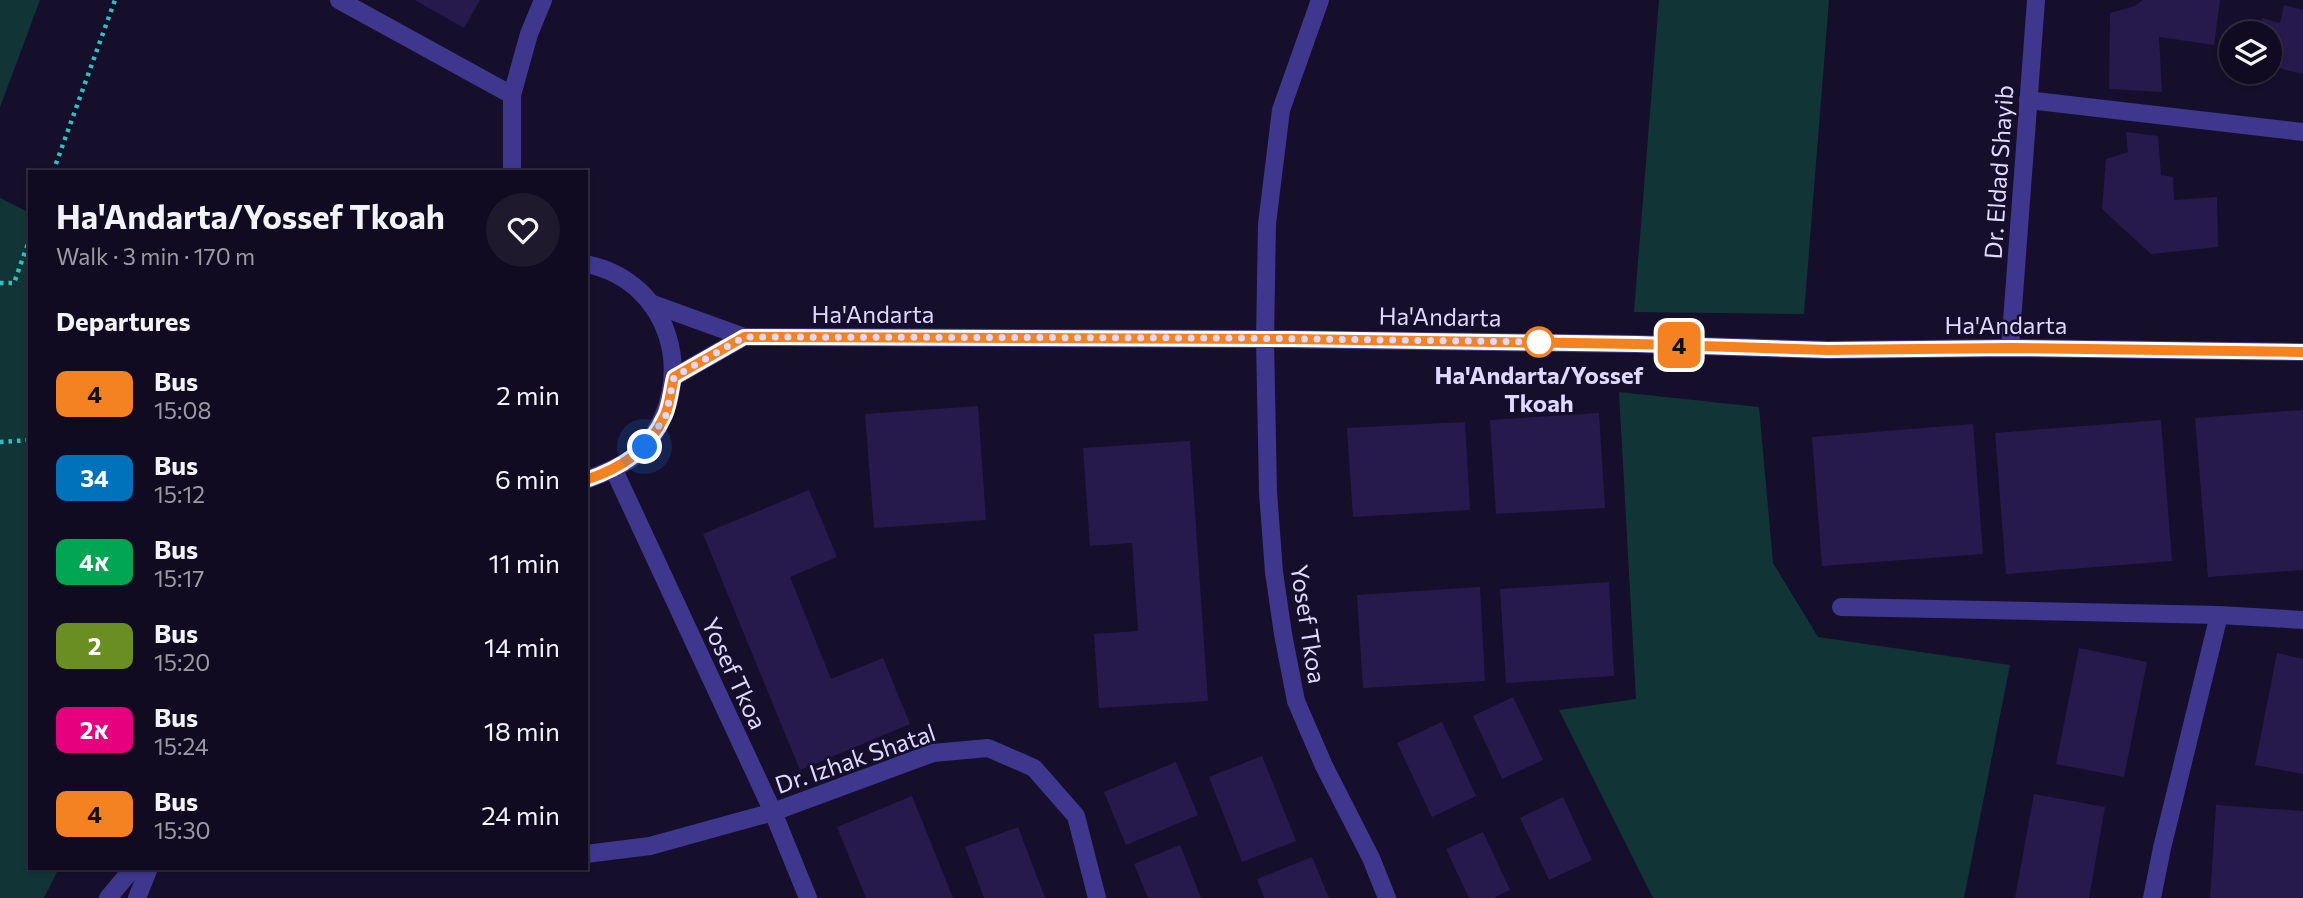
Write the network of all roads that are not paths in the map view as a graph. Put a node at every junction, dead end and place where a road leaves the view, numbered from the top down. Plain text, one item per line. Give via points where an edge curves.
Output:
1 (339, 0) edge
2 (543, 0) edge
3 (1320, 0) edge
4 (2036, 0) edge
5 (512, 95) junction
6 (2028, 100) junction
7 (2303, 132) edge
8 (512, 170) edge
9 (588, 264) edge
10 (650, 303) junction
11 (744, 337) junction
12 (1265, 339) junction
13 (2010, 348) junction
14 (2303, 352) edge
15 (674, 377) junction
16 (614, 470) junction
17 (588, 479) edge
18 (1841, 607) dead end
19 (2219, 615) junction
20 (2303, 620) edge
21 (773, 812) junction
22 (588, 854) edge
23 (132, 870) edge
24 (148, 870) edge
25 (108, 898) edge
26 (137, 898) edge
27 (808, 898) edge
28 (1097, 898) edge
29 (1387, 898) edge
30 (2152, 898) edge

1 - 5 street
2 - 5 street
3 - 12 street, Yosef Tkoa via 1281,110 1267,224
4 - 6 street, Dr. Eldad Shayib
5 - 8 street
6 - 7 street
6 - 13 street, Dr. Eldad Shayib
9 - 10 street via 627,281
10 - 11 street, Ha'Andarta
10 - 15 street via 664,325
11 - 12 street, Ha'Andarta
11 - 15 street, Ha'Andarta
12 - 13 street, Ha'Andarta via 1828,350
12 - 29 street, Yosef Tkoa via 1274,572 1296,701
13 - 14 street, Ha'Andarta
15 - 16 street via 666,415 645,447
16 - 17 street
16 - 21 street, Yosef Tkoa
18 - 19 street
19 - 20 street
19 - 30 street
21 - 22 street, Dr. Izhak Shatal via 650,846
21 - 27 street, Yosef Tkoa
21 - 28 street, Dr. Izhak Shatal via 933,753 988,748 1034,768 1076,816
23 - 25 street
24 - 26 street

